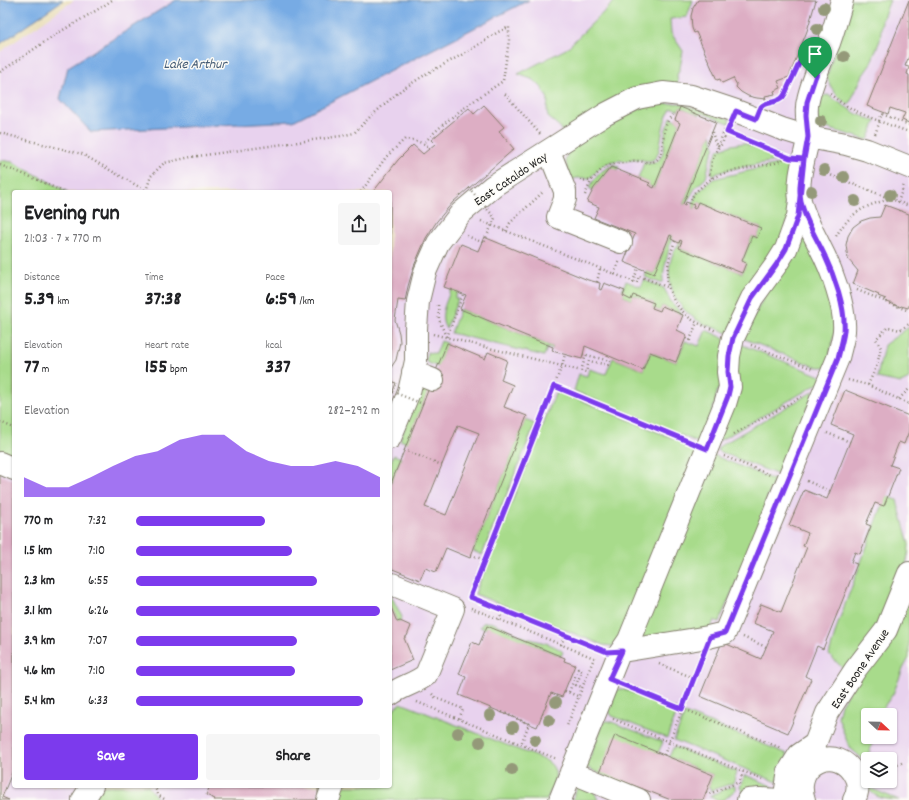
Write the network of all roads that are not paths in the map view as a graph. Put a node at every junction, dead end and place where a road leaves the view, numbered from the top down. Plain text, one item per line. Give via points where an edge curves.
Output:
1 (842, 0) edge
2 (808, 137) junction
3 (548, 151) junction
4 (908, 174) edge
5 (800, 200) junction
6 (621, 242) dead end
7 (395, 444) edge
8 (0, 463) edge
9 (12, 468) edge
10 (909, 573) edge
11 (392, 584) dead end
12 (622, 651) junction
13 (392, 694) edge
14 (573, 769) junction
15 (91, 788) edge
16 (332, 788) edge
17 (743, 791) edge
18 (785, 796) edge
19 (857, 799) edge
20 (83, 800) edge
21 (328, 800) edge
22 (560, 800) edge
23 (639, 800) edge
24 (804, 800) edge

1 - 2 street via 829,42 805,76
2 - 3 street, East Cataldo Way via 756,119 731,118 691,96 663,93 636,98
2 - 4 street, East Cataldo Way via 867,150
2 - 5 street
3 - 6 street via 553,188 565,191 565,199 558,217
3 - 7 street, East Cataldo Way via 493,186 461,213 438,243 425,272 418,301 416,361 423,376 409,392
5 - 12 street via 798,216 786,249 752,298 733,338 729,356 728,396 629,640
5 - 12 street via 806,219 835,281 842,310 844,330 838,358 718,634
8 - 9 street
10 - 18 street, East Boone Avenue via 886,630 854,670 827,713 815,744 799,755 789,771
11 - 13 street via 461,604 426,675
12 - 14 street
14 - 22 street
14 - 23 street
15 - 20 street
16 - 21 street
17 - 18 street via 760,798
19 - 24 street via 857,779 852,770 846,763 827,758 814,763 804,774 801,792

